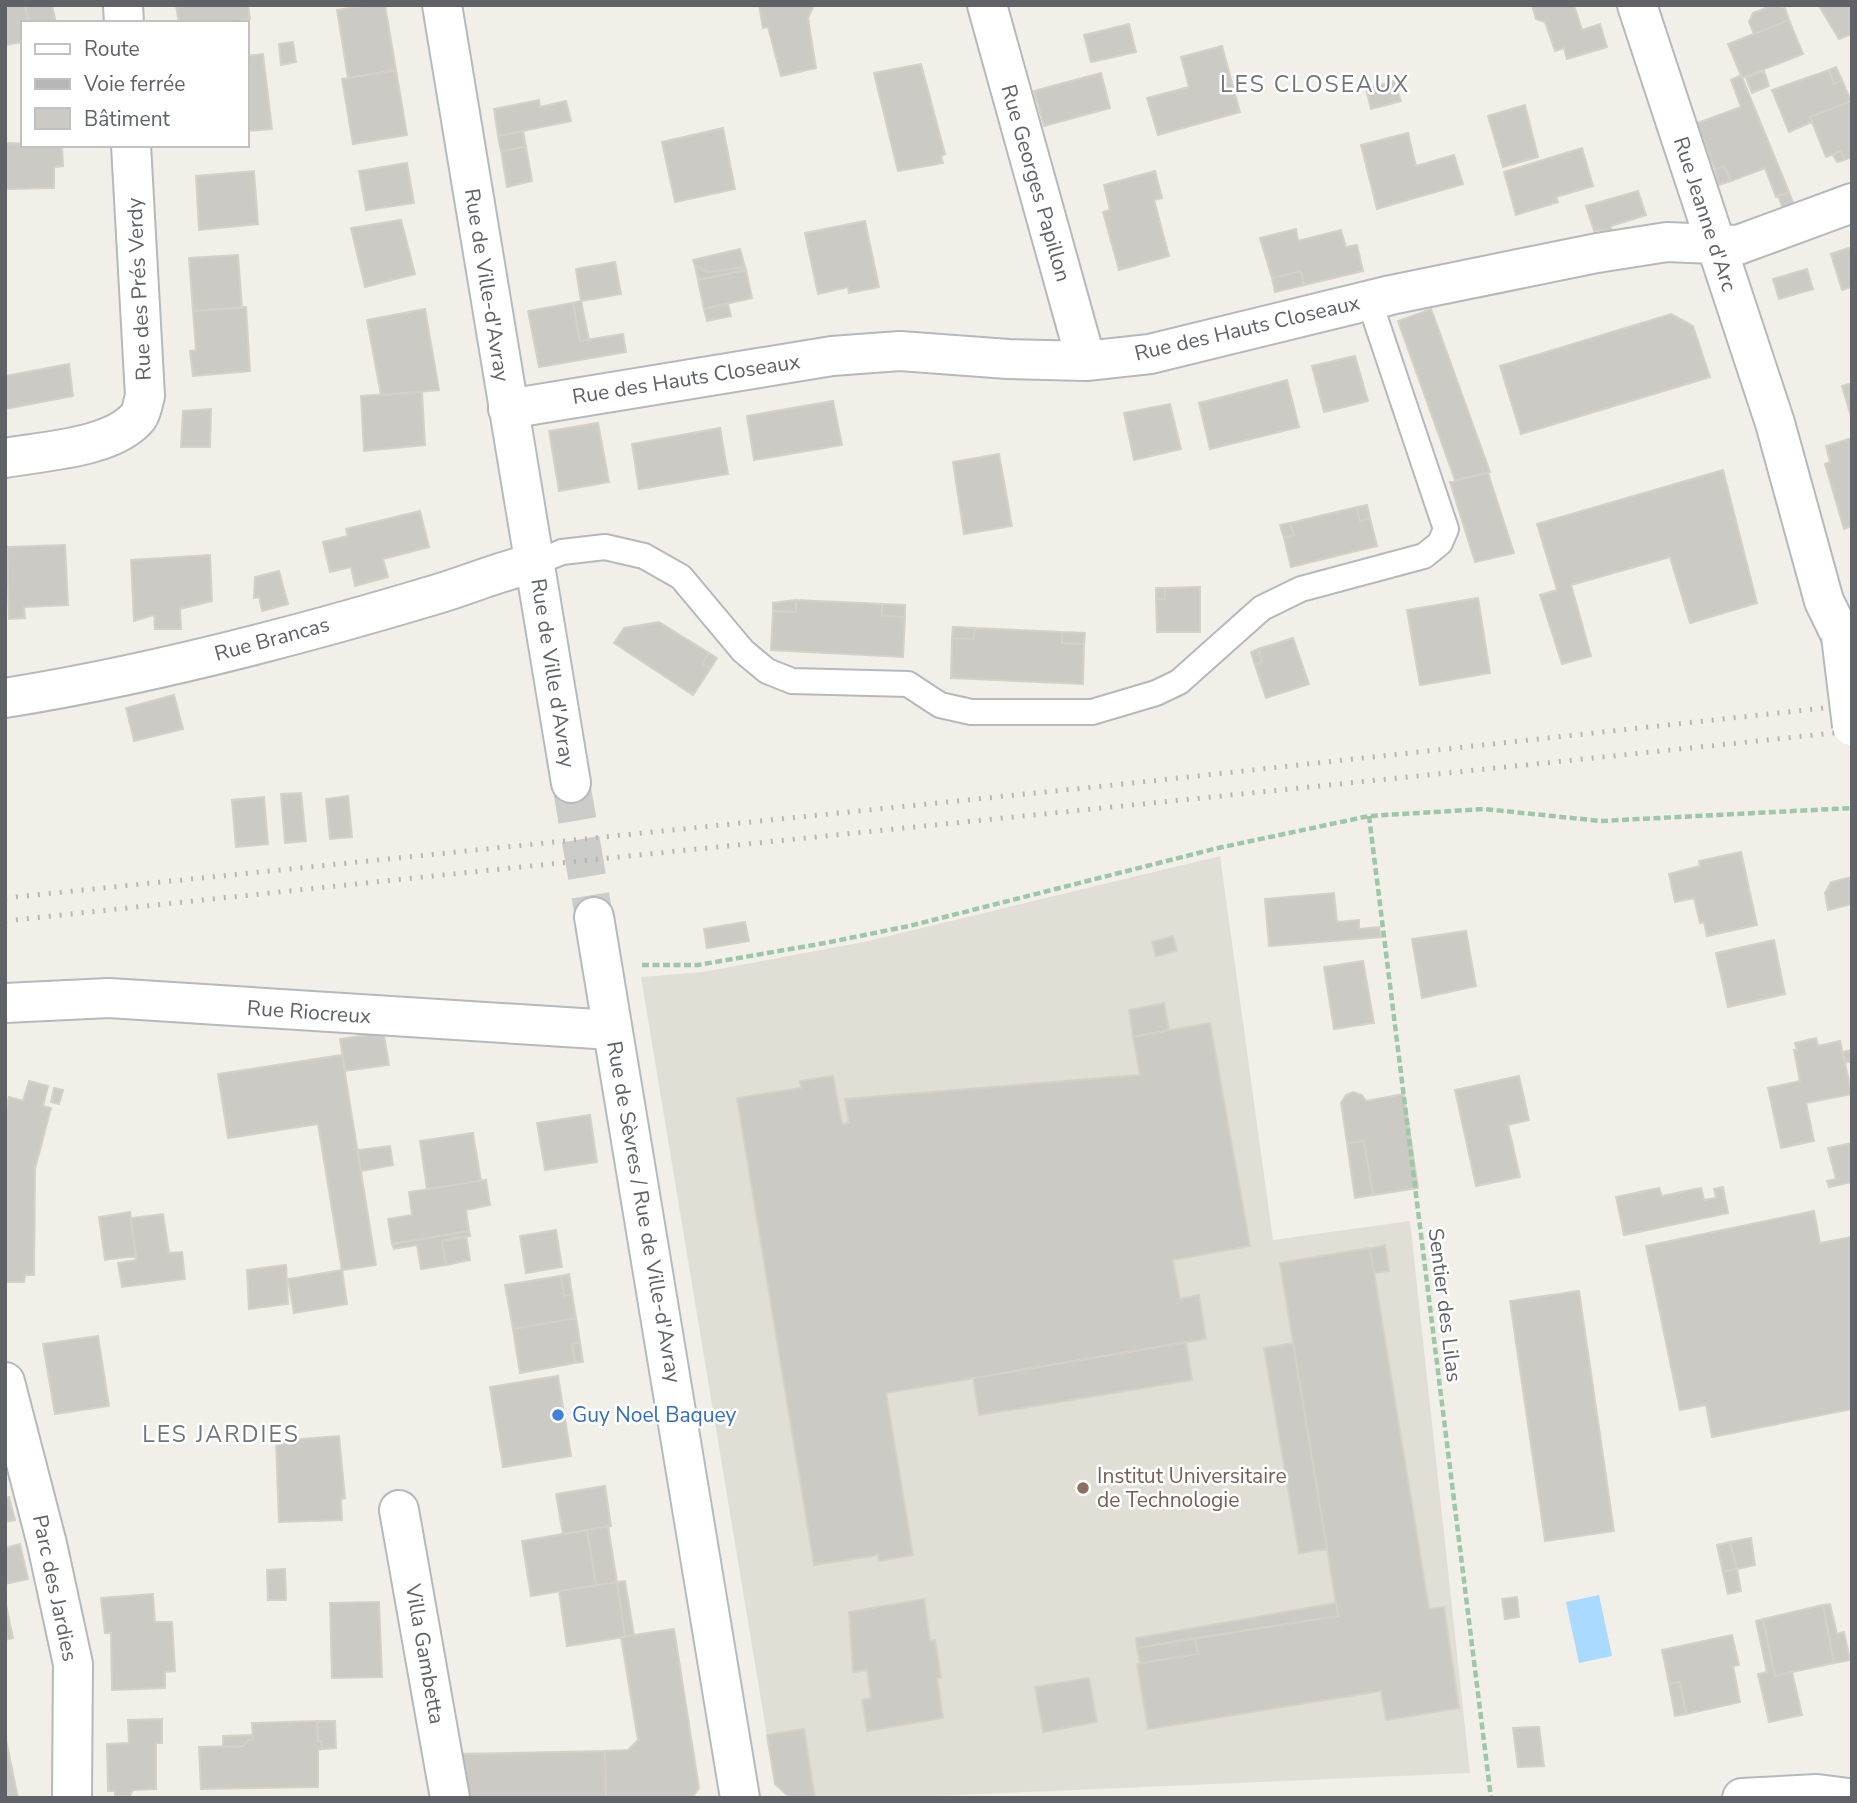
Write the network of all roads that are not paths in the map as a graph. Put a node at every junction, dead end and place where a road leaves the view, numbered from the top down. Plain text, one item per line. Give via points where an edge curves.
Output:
1 (442, 5) edge
2 (987, 5) edge
3 (1647, 10) edge
4 (131, 147) edge
5 (1852, 204) edge
6 (1714, 242) junction
7 (1369, 300) junction
8 (1086, 361) junction
9 (508, 409) junction
10 (5, 458) edge
11 (535, 564) junction
12 (5, 698) edge
13 (1852, 726) edge
14 (571, 783) tunnel mouth
15 (594, 917) tunnel mouth
16 (5, 1003) edge
17 (612, 1031) junction
18 (5, 1382) edge
19 (399, 1510) dead end
20 (72, 1798) edge
21 (450, 1798) edge
22 (740, 1798) edge
23 (1742, 1798) edge
24 (1850, 1798) edge

1 - 9 street, Rue de Ville-d'Avray
2 - 8 street, Rue Georges Papillon
3 - 6 street, Rue Jeanne d'Arc
4 - 10 street, Rue des Prés Verdy via 145,396 139,415 112,436
5 - 6 street, Rue des Hauts Closeaux via 1738,245
6 - 7 street, Rue des Hauts Closeaux via 1667,242 1597,253
6 - 13 street, Rue Jeanne d'Arc, bridge via 1775,423 1824,601 1840,636
7 - 8 street, Rue des Hauts Closeaux via 1150,354
7 - 11 lane via 1446,529 1440,543 1424,556 1300,589 1262,608 1179,682 1156,693 1092,712 971,712 940,705 908,684 792,681 767,671 743,651 681,577 644,556 605,547 562,552
8 - 9 street, Rue des Hauts Closeaux via 900,351 832,356
9 - 11 street, Rue de Ville-d'Avray
11 - 12 street, Rue Brancas via 232,650
11 - 14 street, Rue de Ville d'Avray
15 - 17 street, Rue de Sèvres / Rue de Ville-d'Avray
16 - 17 street, Rue Riocreux via 110,998
17 - 22 street, Rue de Sèvres / Rue de Ville-d'Avray
18 - 20 street, Parc des Jardies via 73,1664
19 - 21 street, Villa Gambetta
23 - 24 street via 1817,1794

